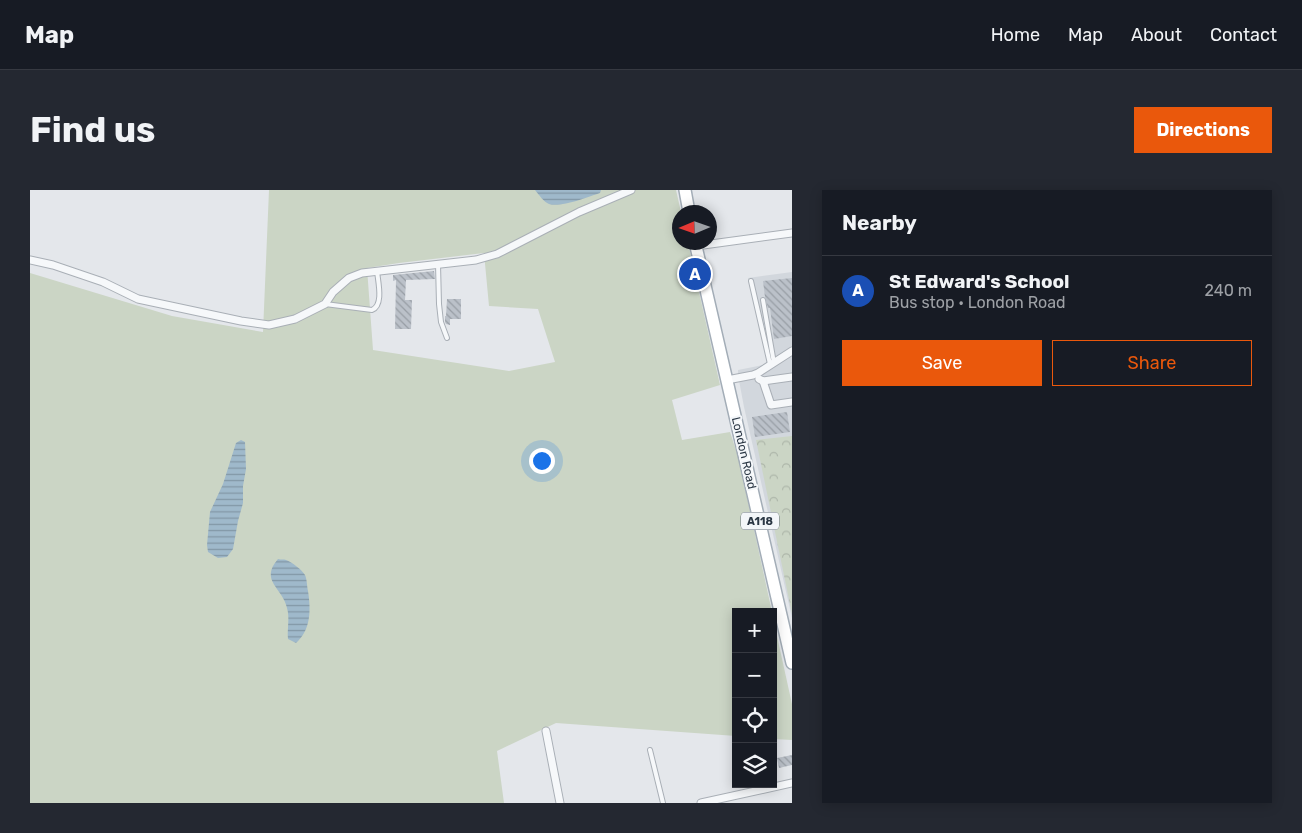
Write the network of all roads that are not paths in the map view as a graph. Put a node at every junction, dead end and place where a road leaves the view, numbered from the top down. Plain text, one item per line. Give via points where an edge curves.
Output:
1 (631, 190) edge
2 (685, 190) edge
3 (688, 205) edge
4 (792, 233) edge
5 (717, 242) edge
6 (697, 250) edge
7 (30, 260) edge
8 (438, 264) junction
9 (377, 271) junction
10 (751, 281) dead end
11 (763, 300) dead end
12 (325, 304) junction
13 (448, 338) dead end
14 (792, 351) edge
15 (772, 364) junction
16 (753, 375) junction
17 (792, 377) edge
18 (728, 380) junction
19 (763, 381) junction
20 (792, 402) edge
21 (792, 663) edge
22 (546, 731) dead end
23 (650, 750) dead end
24 (792, 782) edge
25 (560, 803) edge
26 (663, 803) edge
27 (701, 803) edge

1 - 8 street via 579,212 497,254
2 - 3 main road
4 - 5 street
6 - 18 main road, London Road / A118
7 - 12 street via 103,282 138,299 241,322 269,325 295,319
8 - 9 street
8 - 13 lane via 441,322
9 - 12 street via 349,278
9 - 12 lane via 379,296 375,309
10 - 15 lane
11 - 15 lane
14 - 15 street
15 - 16 street
16 - 18 street
16 - 19 street
17 - 19 street
18 - 21 main road, London Road / A118
19 - 20 street via 771,405
22 - 25 street
23 - 26 lane
24 - 27 street

